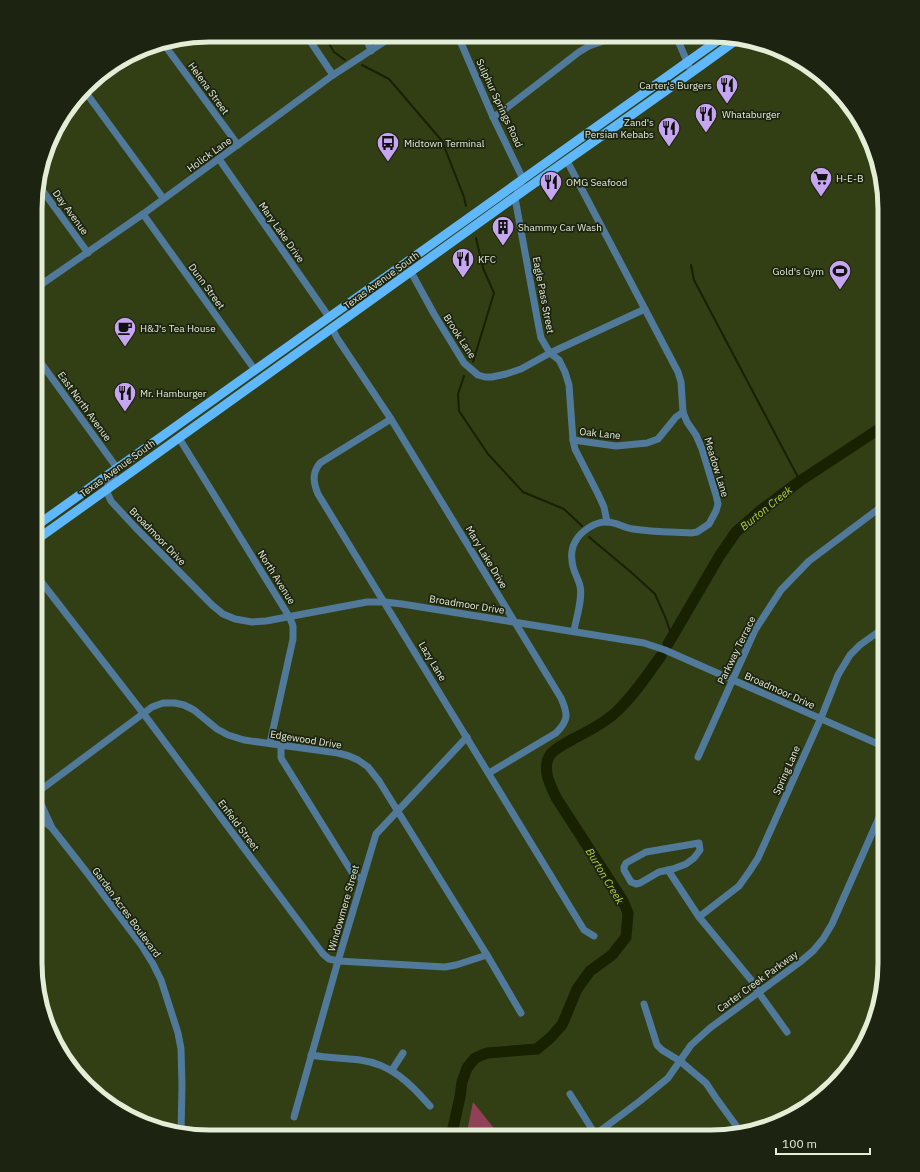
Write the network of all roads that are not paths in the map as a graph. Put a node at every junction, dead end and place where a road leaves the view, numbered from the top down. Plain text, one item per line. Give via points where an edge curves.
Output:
1 (311, 42) edge
2 (367, 42) edge
3 (384, 42) edge
4 (461, 42) edge
5 (601, 42) edge
6 (679, 42) edge
7 (715, 42) edge
8 (732, 43) edge
9 (167, 48) edge
10 (371, 51) junction
11 (687, 62) junction
12 (692, 73) junction
13 (333, 75) junction
14 (87, 95) edge
15 (493, 117) junction
16 (238, 145) junction
17 (219, 159) junction
18 (567, 161) junction
19 (523, 179) junction
20 (43, 190) edge
21 (163, 198) junction
22 (515, 198) junction
23 (143, 214) junction
24 (88, 253) junction
25 (412, 272) junction
26 (42, 284) edge
27 (646, 309) junction
28 (330, 317) junction
29 (332, 328) junction
30 (550, 353) junction
31 (255, 370) junction
32 (273, 370) junction
33 (42, 371) edge
34 (683, 412) junction
35 (391, 419) junction
36 (179, 438) junction
37 (573, 440) junction
38 (118, 468) junction
39 (106, 490) junction
40 (878, 509) edge
41 (42, 522) edge
42 (607, 522) junction
43 (42, 536) edge
44 (42, 583) edge
45 (385, 602) junction
46 (290, 618) junction
47 (514, 622) junction
48 (574, 631) junction
49 (878, 632) edge
50 (732, 680) junction
51 (143, 713) junction
52 (821, 718) junction
53 (467, 737) junction
54 (270, 743) junction
55 (878, 744) edge
56 (281, 745) junction
57 (698, 757) dead end
58 (489, 773) junction
59 (42, 790) edge
60 (42, 806) edge
61 (397, 810) junction
62 (42, 820) edge
63 (878, 820) edge
64 (52, 828) junction
65 (668, 870) junction
66 (362, 879) junction
67 (699, 917) junction
68 (594, 936) dead end
69 (487, 955) junction
70 (338, 961) junction
71 (759, 993) junction
72 (644, 1004) dead end
73 (521, 1013) dead end
74 (787, 1032) dead end
75 (403, 1053) dead end
76 (311, 1055) junction
77 (680, 1061) junction
78 (392, 1070) junction
79 (570, 1094) dead end
80 (430, 1106) dead end
81 (294, 1117) dead end
82 (181, 1128) edge
83 (738, 1128) edge
84 (590, 1130) edge
85 (600, 1130) edge

1 - 13 street
2 - 10 street
3 - 10 street, Holick Lane
4 - 15 street, Sulphur Springs Road
5 - 15 street via 579,52
6 - 11 street
7 - 11 main road, Texas Avenue South
8 - 12 main road, Texas Avenue South
9 - 16 street, Helena Street
10 - 13 street, Holick Lane
11 - 12 street
11 - 19 main road, Texas Avenue South
12 - 18 main road, Texas Avenue South
13 - 16 street, Holick Lane
14 - 21 street
15 - 19 street, Sulphur Springs Road
16 - 17 street, Holick Lane
17 - 21 street, Holick Lane
17 - 28 street, Mary Lake Drive
18 - 22 main road, Texas Avenue South
18 - 27 street, Meadow Lane
19 - 22 street
19 - 28 main road, Texas Avenue South
20 - 24 street, Day Avenue
21 - 23 street, Holick Lane
22 - 25 main road, Texas Avenue South
22 - 30 street, Eagle Pass Street via 541,338
23 - 24 street, Holick Lane
23 - 31 street, Dunn Street
24 - 26 street, Holick Lane
25 - 29 main road, Texas Avenue South
25 - 30 street, Brook Lane via 464,363 478,375 492,377 506,374
27 - 30 street, Brook Lane
27 - 34 street, Meadow Lane via 682,382
28 - 31 main road, Texas Avenue South
28 - 32 main road via 327,325 276,362
29 - 32 main road, Texas Avenue South
29 - 35 street, Mary Lake Drive
30 - 37 street, Eagle Pass Street via 559,360 569,384
31 - 38 main road, Texas Avenue South
32 - 36 main road, Texas Avenue South
33 - 38 street, East North Avenue
34 - 37 street, Oak Lane via 676,416 658,439 648,443 616,446
34 - 42 street, Meadow Lane via 702,449 716,495 718,504 713,519 703,529 691,533 633,529
35 - 45 street, Lazy Lane via 320,463 313,478 318,494
35 - 47 street, Mary Lake Drive
36 - 39 main road, Texas Avenue South
36 - 46 street, North Avenue
37 - 42 street, Eagle Pass Street via 604,507
38 - 39 street
38 - 41 main road, Texas Avenue South
39 - 43 main road, Texas Avenue South
39 - 46 street, Broadmoor Drive via 111,501 134,526 218,610 235,619 252,622
40 - 50 street, Parkway Terrace via 809,561 782,590 755,630
42 - 48 street via 589,528 574,543 572,560 581,593
44 - 51 street, Enfield Street
45 - 46 street, Broadmoor Drive via 357,604
45 - 47 street, Broadmoor Drive
45 - 53 street, Lazy Lane
46 - 54 street, North Avenue via 293,639
47 - 48 street, Broadmoor Drive
47 - 58 street, Mary Lake Drive via 561,698 566,708 566,718 556,733
48 - 50 street, Broadmoor Drive via 652,645
49 - 52 street, Spring Lane via 850,655 838,675
50 - 52 street, Broadmoor Drive
50 - 57 street, Parkway Terrace
51 - 54 street, Edgewood Drive via 162,703 184,705 228,735
51 - 59 street, Edgewood Drive
51 - 70 street, Enfield Street via 323,954
52 - 55 street, Broadmoor Drive
52 - 67 street, Spring Lane via 758,858 739,886
53 - 58 street, Lazy Lane
53 - 61 street, Windowmere Street
54 - 56 street, Edgewood Drive
56 - 61 street, Edgewood Drive via 338,753 358,760 373,772
56 - 66 street via 281,758 353,874
58 - 68 street, Lazy Lane via 584,930
60 - 64 street, Garden Acres Boulevard
61 - 66 street, Windowmere Street via 376,834
61 - 69 street, Edgewood Drive
62 - 64 street, Garden Acres Boulevard
63 - 71 street, Carter Creek Parkway via 823,939 800,962
64 - 82 street, Garden Acres Boulevard via 142,946 161,980 181,1049
65 - 65 street via 686,864 694,858 700,850 698,843 646,852 626,863 624,867 631,882 636,884
65 - 67 street
66 - 70 street, Windowmere Street
67 - 71 street
69 - 70 street, Enfield Street via 445,966
69 - 73 street, Edgewood Drive
70 - 76 street, Windowmere Street
71 - 74 street
71 - 77 street, Carter Creek Parkway via 710,1028 691,1045
72 - 77 street via 657,1045
75 - 78 street
76 - 78 street via 370,1062
76 - 81 street, Windowmere Street
77 - 83 street via 706,1082
77 - 85 street, Carter Creek Parkway via 656,1089
78 - 80 street
79 - 84 street

